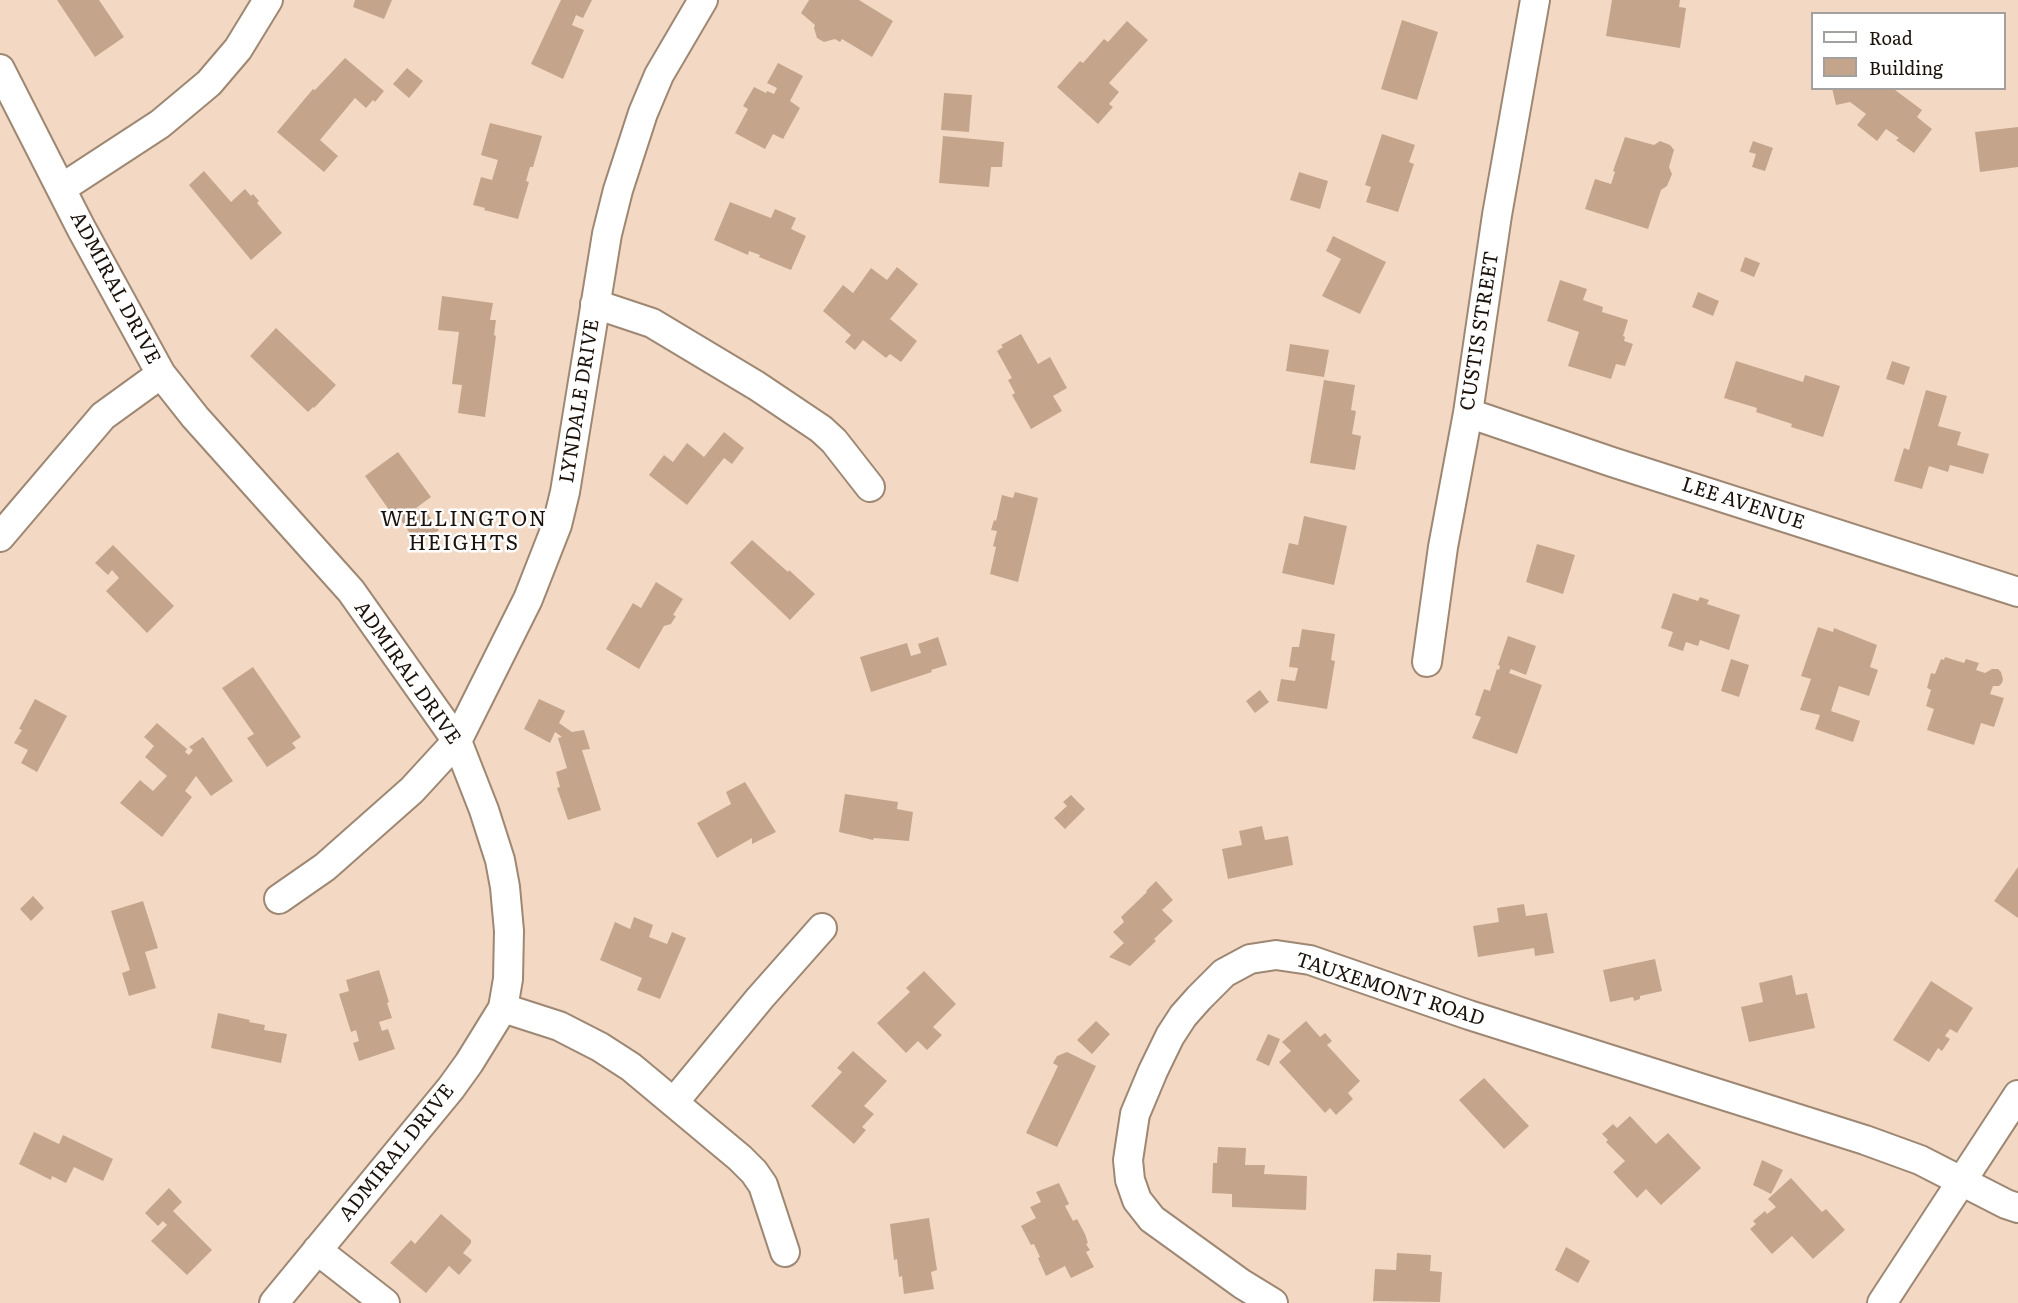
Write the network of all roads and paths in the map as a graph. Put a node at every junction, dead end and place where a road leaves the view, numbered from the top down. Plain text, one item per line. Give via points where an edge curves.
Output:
1 (267, 0) edge
2 (704, 0) edge
3 (1535, 0) edge
4 (0, 69) edge
5 (62, 188) junction
6 (595, 304) junction
7 (161, 374) junction
8 (1468, 413) junction
9 (870, 487) dead end
10 (0, 537) edge
11 (2018, 592) edge
12 (1426, 662) dead end
13 (457, 741) junction
14 (279, 899) dead end
15 (822, 928) dead end
16 (503, 1008) junction
17 (2018, 1095) edge
18 (674, 1102) junction
19 (1962, 1181) junction
20 (2018, 1208) edge
21 (317, 1250) junction
22 (784, 1252) dead end
23 (273, 1303) edge
24 (385, 1303) edge
25 (1273, 1303) edge
26 (1882, 1303) edge

1 - 5 street via 238,49 208,83 160,124
2 - 6 street, LYNDALE DRIVE via 659,75 643,113 618,190
3 - 8 street, CUSTIS STREET via 1497,215
4 - 5 street, ADMIRAL DRIVE
5 - 7 street, ADMIRAL DRIVE
6 - 9 street via 652,324 757,386 821,429
6 - 13 street, LYNDALE DRIVE via 557,525 528,599
7 - 10 street via 103,416
7 - 13 street, ADMIRAL DRIVE via 351,591
8 - 11 street, LEE AVENUE
8 - 12 street, CUSTIS STREET
13 - 14 street, LYNDALE DRIVE via 403,798 325,867
13 - 16 street, ADMIRAL DRIVE via 484,810 505,887 509,931
15 - 18 street
16 - 18 street via 558,1026 600,1047
16 - 21 street, ADMIRAL DRIVE via 470,1064
17 - 19 street
18 - 22 street via 754,1172 763,1185
19 - 20 street, TAUXEMONT ROAD
19 - 25 street, TAUXEMONT ROAD via 1920,1160 1864,1140 1469,1015 1310,960 1276,955 1250,959 1224,973 1183,1016 1170,1036 1135,1114 1128,1160 1137,1200 1152,1219
19 - 26 street
21 - 23 street, ADMIRAL DRIVE
21 - 24 street

